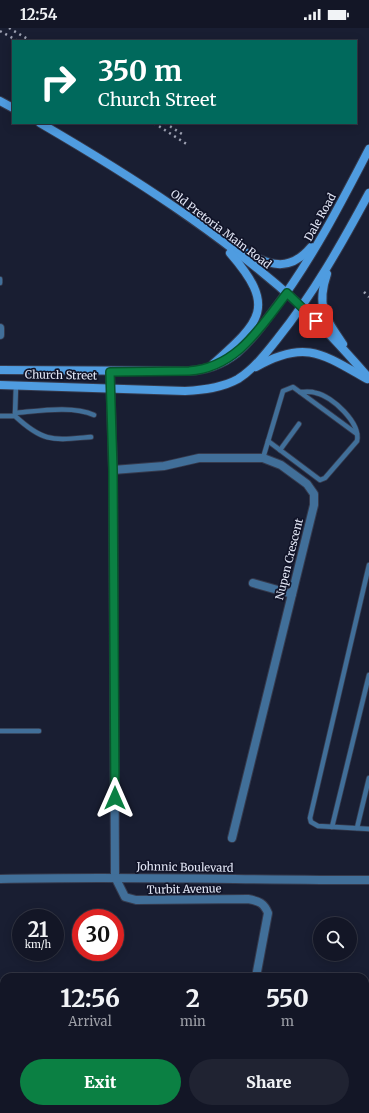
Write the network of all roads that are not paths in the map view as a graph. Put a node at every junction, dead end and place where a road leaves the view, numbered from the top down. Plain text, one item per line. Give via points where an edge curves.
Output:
1 (0, 101) edge
2 (12, 107) edge
3 (42, 124) edge
4 (369, 148) edge
5 (369, 193) edge
6 (332, 220) junction
7 (217, 238) junction
8 (331, 262) junction
9 (0, 279) edge
10 (0, 283) edge
11 (287, 293) junction
12 (302, 307) junction
13 (0, 328) edge
14 (0, 335) edge
15 (208, 368) junction
16 (0, 370) edge
17 (110, 372) junction
18 (244, 374) junction
19 (369, 379) edge
20 (0, 385) edge
21 (16, 385) junction
22 (111, 387) junction
23 (300, 392) junction
24 (15, 415) junction
25 (0, 416) edge
26 (94, 416) dead end
27 (299, 424) dead end
28 (357, 434) junction
29 (91, 436) dead end
30 (268, 441) junction
31 (280, 450) junction
32 (263, 458) junction
33 (113, 470) junction
34 (369, 565) edge
35 (253, 582) dead end
36 (292, 594) junction
37 (369, 675) edge
38 (39, 730) dead end
39 (0, 731) edge
40 (369, 778) edge
41 (332, 827) junction
42 (357, 828) junction
43 (369, 829) edge
44 (232, 838) dead end
45 (115, 877) junction
46 (0, 879) edge
47 (369, 880) edge
48 (257, 973) edge

1 - 2 main road
3 - 7 main road, Old Pretoria Main Road via 142,185
4 - 6 main road, Dale Road
5 - 8 main road
6 - 7 main road via 304,255 296,262 285,265 266,262
6 - 11 main road, Dale Road
7 - 11 main road, Old Pretoria Main Road
7 - 15 main road via 249,277 257,294 259,307 254,322 246,332
8 - 12 main road
8 - 19 main road via 322,291 322,308 333,329
9 - 10 lane
11 - 12 main road, Old Pretoria Main Road
11 - 15 main road, Church Street via 237,353
12 - 18 main road, Church Street via 269,349
12 - 19 main road, Old Pretoria Main Road
13 - 14 street
15 - 17 main road, Church Street via 189,371
16 - 17 main road, Church Street
17 - 22 street
18 - 19 main road via 276,357 304,352 326,356
18 - 22 main road, Church Street via 224,385 202,390
20 - 21 main road, Church Street
21 - 22 main road, Church Street
21 - 24 lane
22 - 33 street
23 - 28 lane
23 - 28 lane via 316,392 324,396 350,417
23 - 30 lane via 293,387 283,391
24 - 25 lane
24 - 26 lane via 46,410 84,412
24 - 29 lane via 36,434 48,438
27 - 31 lane
28 - 31 lane via 357,441 323,479 317,478
30 - 31 lane
30 - 32 lane
32 - 33 street, Nupen Crescent via 205,458 164,466
32 - 36 street, Nupen Crescent via 290,471 307,484 314,496
33 - 45 street
34 - 41 lane via 310,818 311,822 318,826
35 - 36 street
36 - 44 street, Nupen Crescent
37 - 41 lane
38 - 39 lane
40 - 42 lane
41 - 42 lane
42 - 43 lane
45 - 46 street, Johnnic Boulevard
45 - 47 street, Johnnic Boulevard
45 - 48 street, Turbit Avenue via 122,893 128,899 258,901 265,906 268,913

